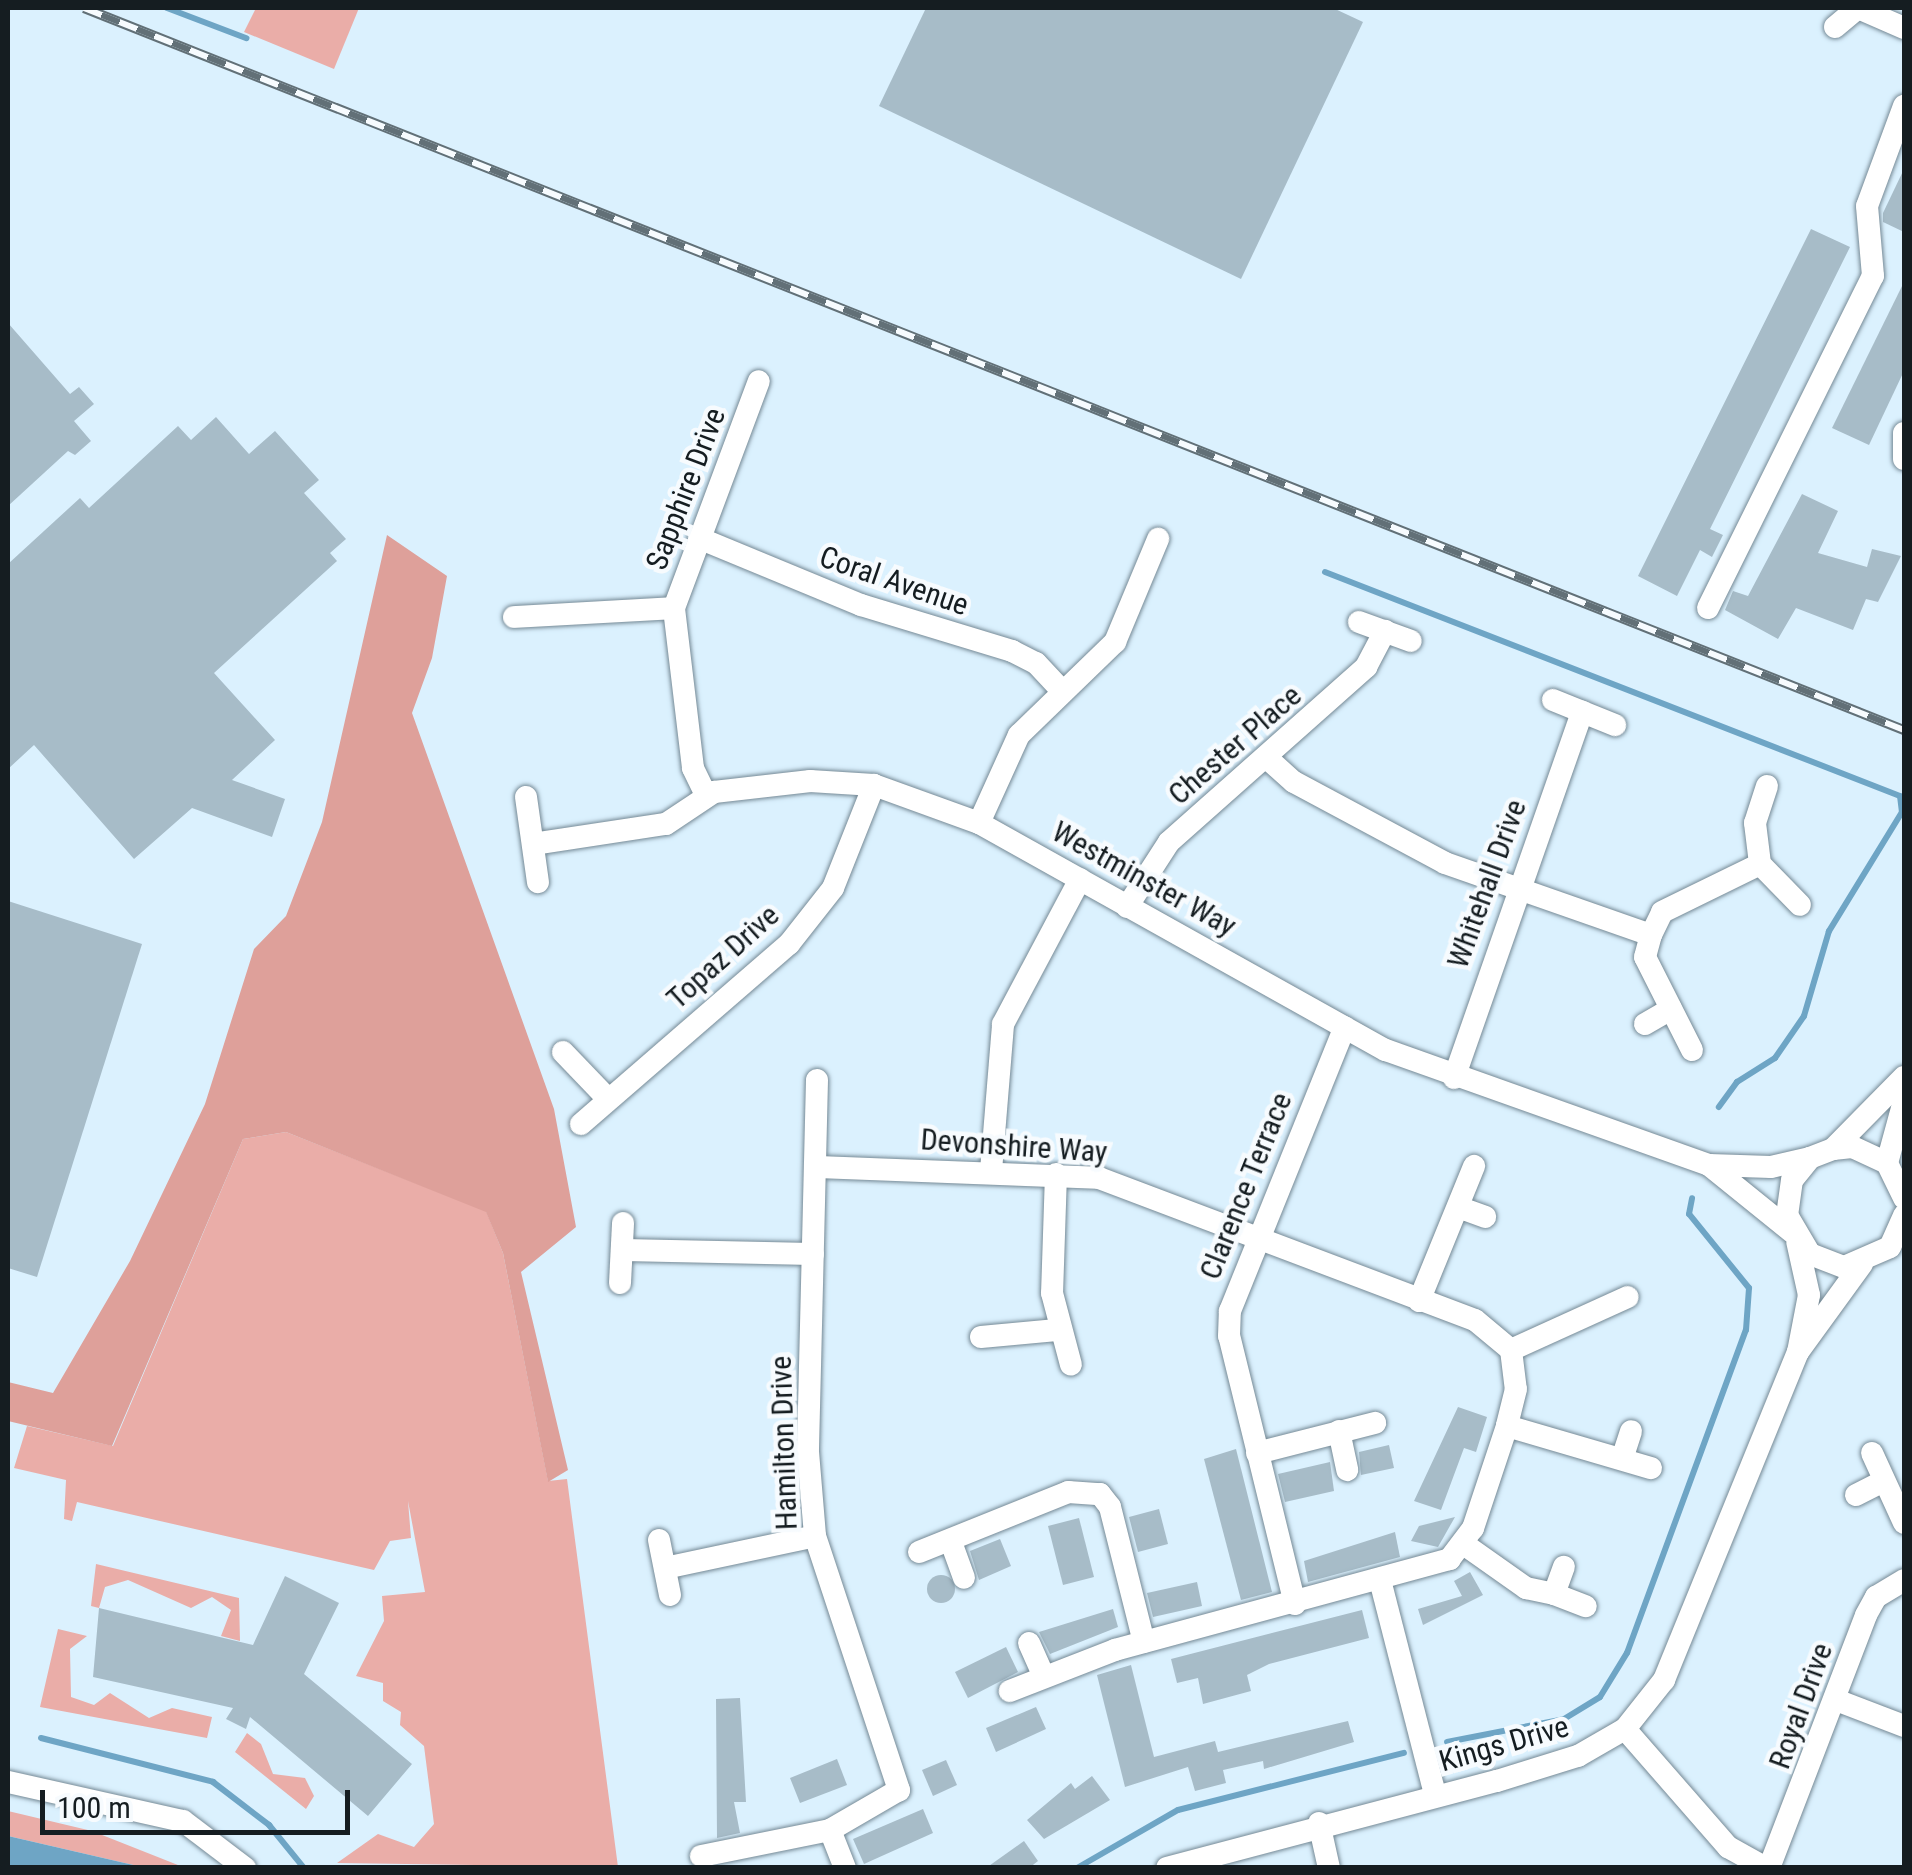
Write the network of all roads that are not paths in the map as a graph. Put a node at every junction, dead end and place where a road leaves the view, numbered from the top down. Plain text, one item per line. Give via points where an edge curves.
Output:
1 (1834, 27) dead end
2 (1904, 28) edge
3 (1904, 106) edge
4 (758, 381) dead end
5 (1904, 432) edge
6 (1904, 459) edge
7 (700, 538) junction
8 (1158, 539) dead end
9 (674, 608) junction
10 (1708, 608) dead end
11 (514, 617) dead end
12 (1360, 622) dead end
13 (1385, 631) junction
14 (1411, 642) dead end
15 (1061, 690) junction
16 (1553, 700) dead end
17 (1582, 712) junction
18 (1614, 725) dead end
19 (1267, 758) junction
20 (874, 785) junction
21 (1767, 786) dead end
22 (706, 795) junction
23 (526, 797) dead end
24 (979, 823) junction
25 (533, 844) junction
26 (1760, 864) junction
27 (1080, 879) junction
28 (538, 882) dead end
29 (1516, 890) junction
30 (1800, 905) dead end
31 (1127, 906) junction
32 (1650, 935) junction
33 (1671, 1009) junction
34 (1645, 1024) dead end
35 (1346, 1027) junction
36 (1692, 1050) dead end
37 (562, 1052) dead end
38 (1904, 1077) edge
39 (1454, 1078) junction
40 (818, 1080) dead end
41 (608, 1099) junction
42 (1904, 1101) edge
43 (582, 1124) dead end
44 (1833, 1149) junction
45 (1810, 1158) junction
46 (1709, 1164) junction
47 (816, 1166) junction
48 (1474, 1166) dead end
49 (991, 1171) junction
50 (1056, 1174) junction
51 (1899, 1183) edge
52 (1458, 1207) junction
53 (1904, 1216) edge
54 (1485, 1217) dead end
55 (623, 1223) dead end
56 (1794, 1237) junction
57 (1257, 1238) junction
58 (1904, 1245) edge
59 (623, 1250) junction
60 (813, 1254) junction
61 (1869, 1261) junction
62 (620, 1283) dead end
63 (1590, 1285) dead end
64 (1628, 1297) dead end
65 (1419, 1301) junction
66 (1600, 1309) junction
67 (1057, 1330) junction
68 (981, 1338) dead end
69 (1511, 1350) junction
70 (1798, 1352) junction
71 (1071, 1365) dead end
72 (1375, 1423) dead end
73 (1507, 1426) junction
74 (1632, 1430) dead end
75 (1339, 1431) junction
76 (1257, 1453) junction
77 (1872, 1453) dead end
78 (1623, 1456) junction
79 (1650, 1468) dead end
80 (1347, 1470) dead end
81 (1884, 1481) junction
82 (1856, 1495) dead end
83 (1904, 1523) edge
84 (815, 1536) junction
85 (659, 1540) dead end
86 (951, 1542) junction
87 (1464, 1546) junction
88 (919, 1552) dead end
89 (665, 1568) junction
90 (1564, 1568) dead end
91 (964, 1578) dead end
92 (1904, 1580) edge
93 (1381, 1584) junction
94 (1554, 1594) junction
95 (670, 1596) dead end
96 (1296, 1604) junction
97 (1586, 1606) dead end
98 (1144, 1642) junction
99 (1029, 1644) dead end
100 (1043, 1675) junction
101 (1010, 1692) dead end
102 (1836, 1700) junction
103 (1904, 1726) edge
104 (1625, 1729) junction
105 (8, 1782) edge
106 (1435, 1794) junction
107 (1319, 1823) junction
108 (830, 1830) junction
109 (696, 1831) dead end
110 (702, 1862) edge
111 (1758, 1866) edge
112 (245, 1868) edge
113 (845, 1868) edge
114 (1167, 1868) edge
115 (1329, 1868) edge

1 - 2 street via 1858,8
3 - 10 street via 1866,206 1873,276
4 - 7 street, Sapphire Drive
5 - 6 street
7 - 9 street, Sapphire Drive
7 - 15 street, Coral Avenue via 861,605 1036,662
8 - 15 street via 1115,642
9 - 11 street
9 - 22 street, Sapphire Drive via 693,768
12 - 13 street
13 - 14 street
13 - 19 street, Chester Place via 1366,667
15 - 24 street via 1019,735
16 - 17 street
17 - 18 street
17 - 29 street, Whitehall Drive
19 - 29 street via 1294,782 1444,864
19 - 31 street, Chester Place via 1169,842
20 - 22 street, Westminster Way via 810,781
20 - 24 street, Westminster Way
20 - 41 street, Topaz Drive via 833,888 789,944
21 - 26 street via 1755,823
22 - 25 street, Westminster Way via 666,824
23 - 25 street
24 - 27 street, Westminster Way
25 - 28 street
26 - 30 street
26 - 32 street via 1662,912
27 - 31 street, Westminster Way
27 - 49 street via 1003,1024
29 - 32 street
29 - 39 street, Whitehall Drive
31 - 35 street, Westminster Way
32 - 33 street via 1645,957
33 - 34 street
33 - 36 street
35 - 39 street, Westminster Way
35 - 57 street, Clarence Terrace
37 - 41 street
38 - 44 street
39 - 46 street, Westminster Way via 1608,1124
40 - 47 street, Hamilton Drive
41 - 43 street, Topaz Drive
42 - 51 street
44 - 45 street, Westminster Way
44 - 51 street via 1852,1148
45 - 46 street, Westminster Way via 1771,1168
45 - 56 street, Kings Drive via 1787,1197
46 - 56 street, Westminster Way
47 - 49 street, Devonshire Way
47 - 60 street, Hamilton Drive
48 - 52 street
49 - 50 street, Devonshire Way
50 - 57 street, Devonshire Way via 1140,1190
50 - 67 street
52 - 54 street
52 - 65 street
53 - 61 street, Kings Drive
55 - 59 street
56 - 61 street, Westminster Way via 1826,1263
56 - 70 street, Kings Drive via 1809,1295
57 - 65 street, Devonshire Way
57 - 76 street, Clarence Terrace via 1235,1292 1229,1336
58 - 61 street
59 - 60 street
59 - 62 street
60 - 84 street, Hamilton Drive
61 - 70 street, Kings Drive
63 - 66 street
64 - 66 street
65 - 69 street, Devonshire Way via 1488,1327
66 - 69 street
67 - 68 street
67 - 71 street
69 - 73 street via 1516,1389
70 - 104 street, Kings Drive via 1669,1669
72 - 75 street
73 - 78 street
73 - 87 street
74 - 78 street
75 - 76 street
75 - 80 street
76 - 96 street, Clarence Terrace
77 - 81 street
78 - 79 street
81 - 82 street
81 - 83 street
84 - 89 street
84 - 108 street, Hamilton Drive via 899,1790
85 - 89 street
86 - 88 street
86 - 91 street
86 - 98 street via 1068,1492 1100,1494 1110,1506
87 - 93 street via 1424,1572
87 - 94 street via 1505,1578
89 - 95 street
90 - 94 street
92 - 102 street, Royal Drive via 1876,1597
93 - 96 street
93 - 106 street
94 - 97 street
96 - 98 street
98 - 100 street
99 - 100 street
100 - 101 street
102 - 103 street
102 - 111 street, Royal Drive
104 - 106 street, Kings Drive via 1578,1756
104 - 111 street via 1728,1847
105 - 112 street via 184,1821
106 - 107 street, Kings Drive
107 - 114 street, Kings Drive
107 - 115 street
108 - 110 street
108 - 113 street
109 - 110 street

